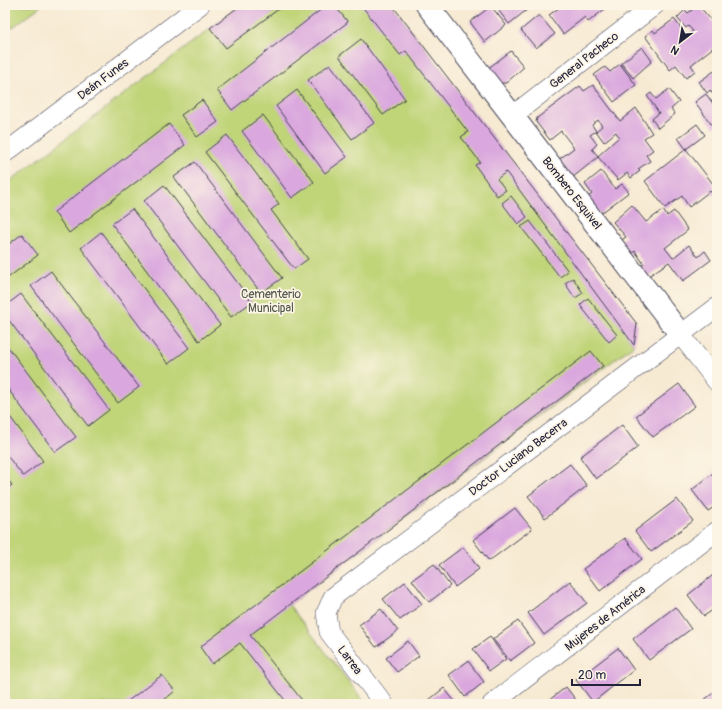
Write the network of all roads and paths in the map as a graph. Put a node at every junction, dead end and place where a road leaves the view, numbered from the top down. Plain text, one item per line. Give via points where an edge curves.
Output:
1 (200, 5) edge
2 (427, 5) edge
3 (655, 5) edge
4 (512, 116) junction
5 (5, 153) edge
6 (717, 307) edge
7 (681, 335) junction
8 (717, 382) edge
9 (717, 531) edge
10 (326, 613) joint
11 (384, 704) edge
12 (492, 704) edge

1 - 5 street, Deán Funes
2 - 4 street, Bombero Esquivel
3 - 4 street, General Pacheco
4 - 7 street, Bombero Esquivel
6 - 7 street, Doctor Luciano Becerra
7 - 8 street, Bombero Esquivel
7 - 10 street, Doctor Luciano Becerra via 333,597
9 - 12 street, Mujeres de América
10 - 11 street, Larrea via 329,632

